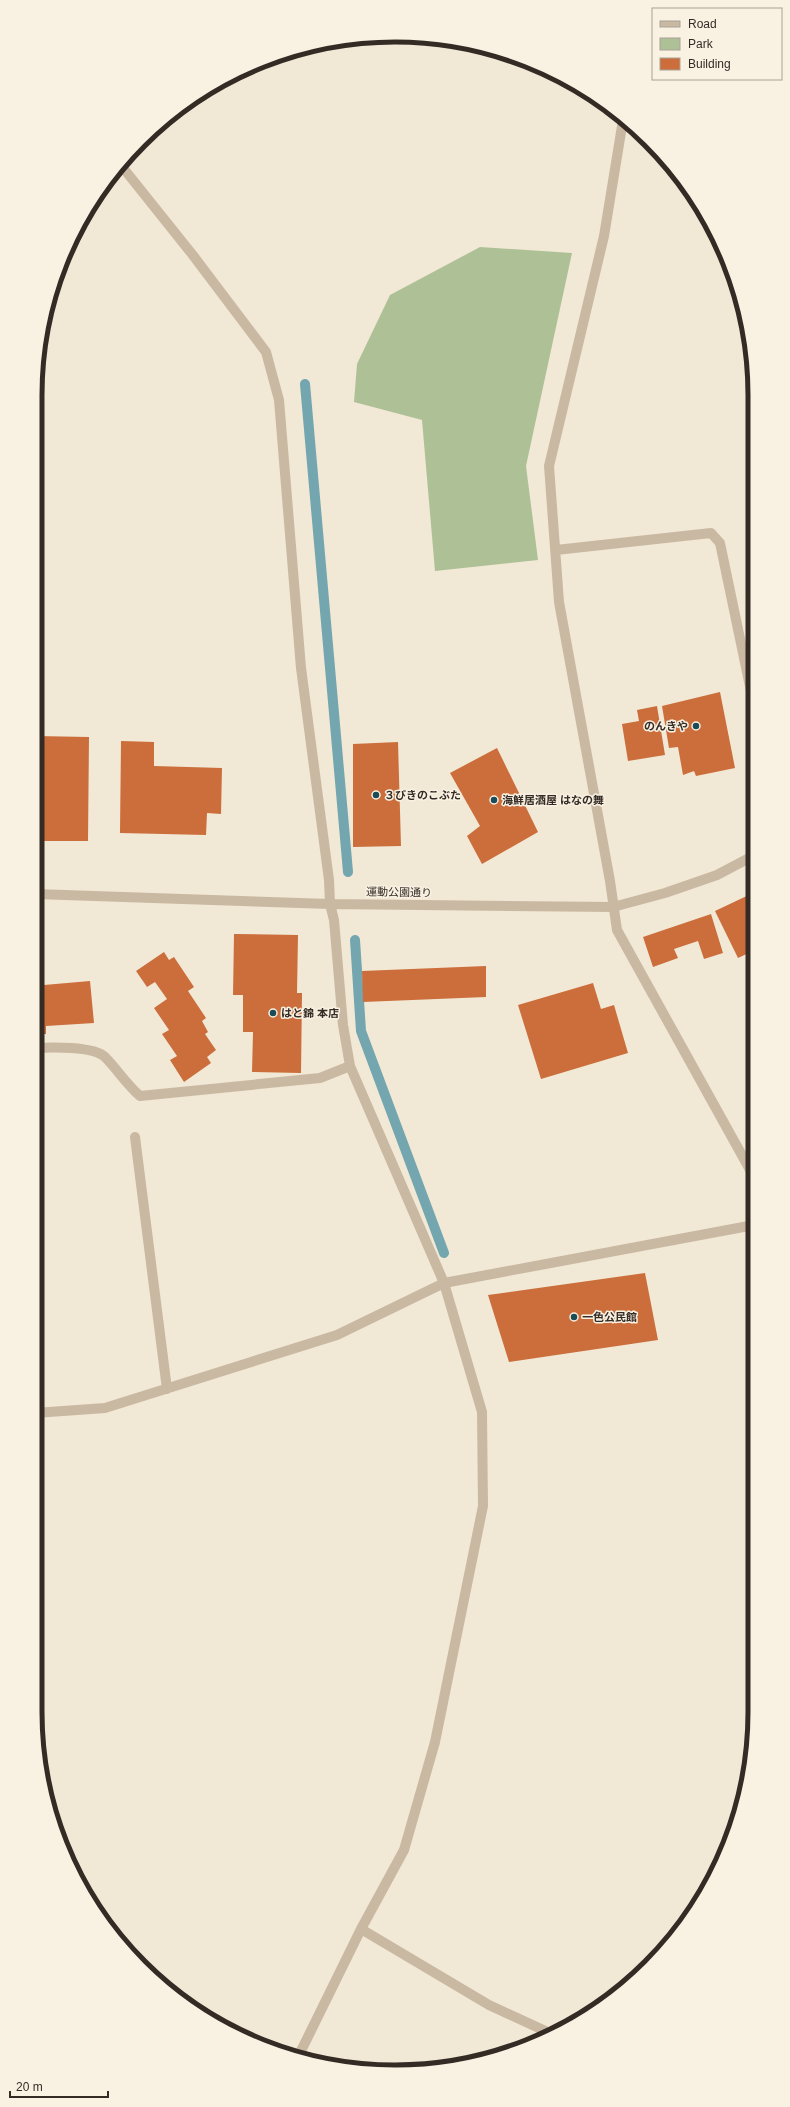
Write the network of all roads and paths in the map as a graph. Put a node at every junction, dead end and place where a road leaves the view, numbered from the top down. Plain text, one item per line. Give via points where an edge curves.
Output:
1 (622, 125) edge
2 (124, 169) edge
3 (556, 550) junction
4 (748, 677) edge
5 (748, 859) edge
6 (42, 894) edge
7 (330, 904) junction
8 (613, 907) junction
9 (42, 1048) edge
10 (350, 1066) junction
11 (135, 1137) dead end
12 (748, 1166) edge
13 (748, 1226) edge
14 (444, 1283) junction
15 (167, 1389) junction
16 (42, 1412) edge
17 (361, 1929) junction
18 (546, 2031) edge
19 (301, 2052) edge

1 - 3 street via 604,236 549,466
2 - 7 street via 266,352 279,400 301,668
3 - 4 street via 711,533 720,543
3 - 8 street via 559,602
5 - 8 street, 運動公園通り via 717,875
6 - 7 street, 運動公園通り
7 - 8 street, 運動公園通り
7 - 10 street via 334,920 343,1025
8 - 12 street via 617,930
9 - 10 street via 71,1047 103,1055 127,1086 140,1096 320,1078
10 - 14 street
11 - 15 street
13 - 14 street
14 - 15 street via 337,1335
14 - 17 street via 482,1412 483,1506 435,1742 404,1850
15 - 16 street via 105,1408
17 - 18 street via 489,2005
17 - 19 street

